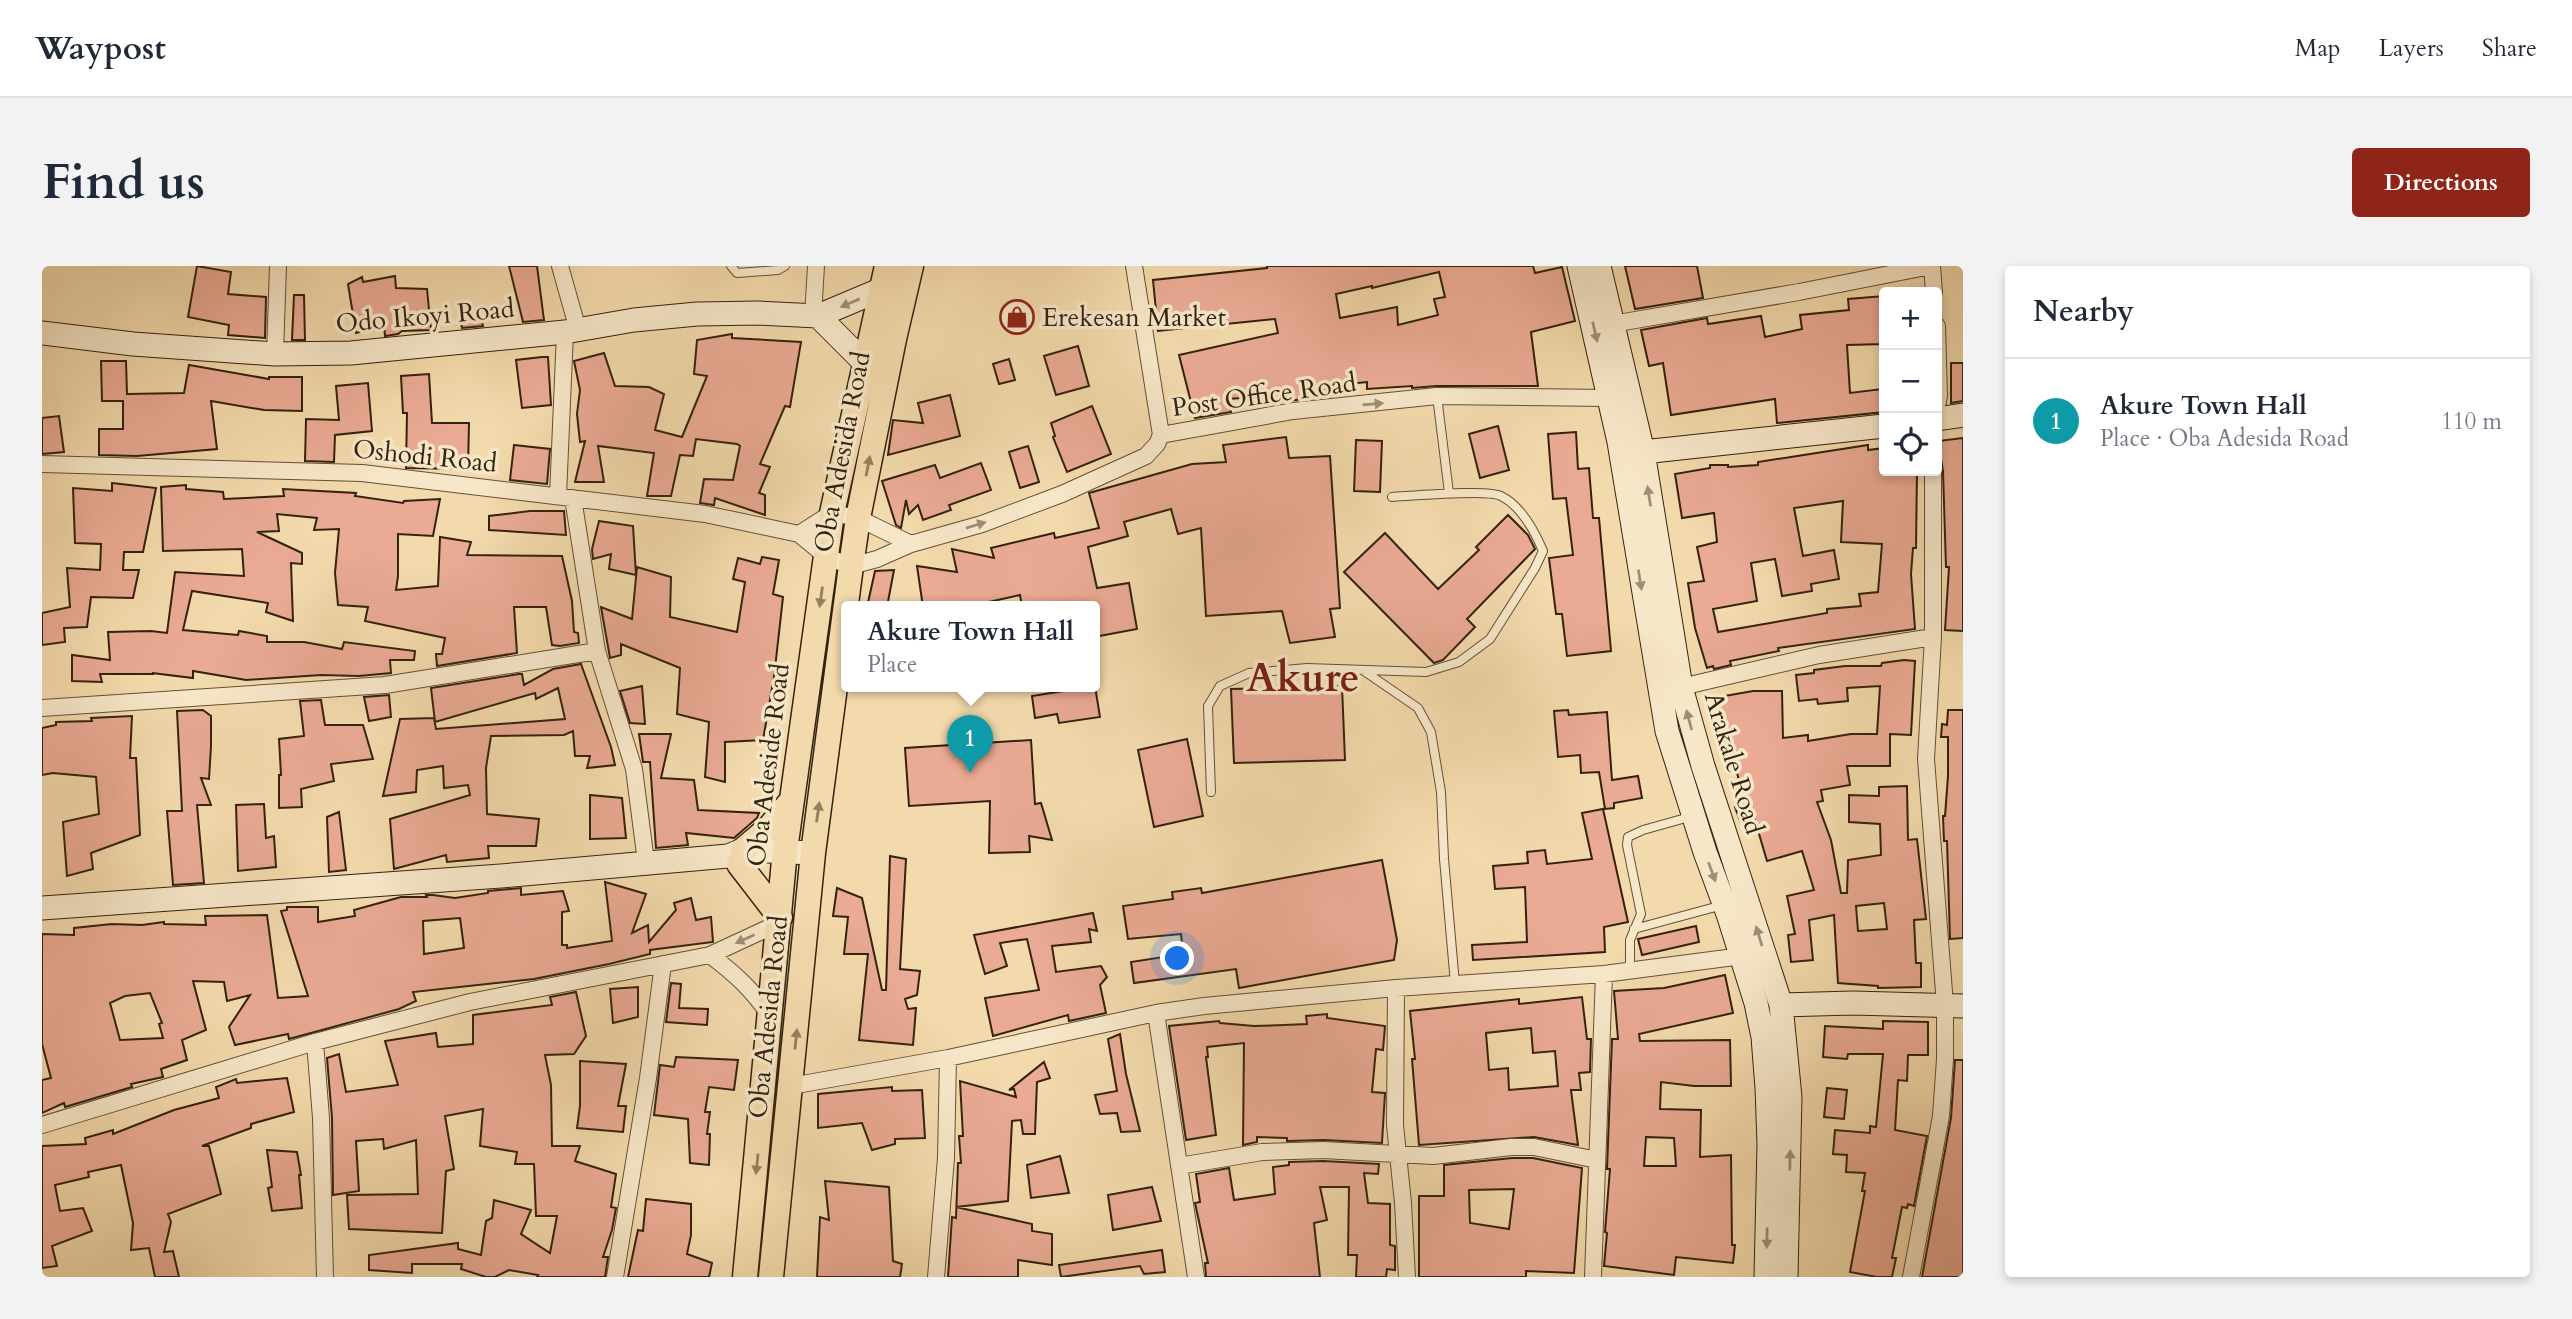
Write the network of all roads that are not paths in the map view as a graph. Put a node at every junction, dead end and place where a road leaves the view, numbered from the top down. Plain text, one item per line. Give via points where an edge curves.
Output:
1 (278, 266) edge
2 (560, 266) edge
3 (731, 266) edge
4 (785, 266) edge
5 (816, 266) edge
6 (911, 266) edge
7 (1134, 266) edge
8 (1579, 266) edge
9 (1600, 266) edge
10 (1932, 266) edge
11 (885, 277) edge
12 (1934, 287) edge
13 (816, 316) junction
14 (1612, 324) junction
15 (571, 331) junction
16 (42, 333) edge
17 (275, 354) junction
18 (866, 364) junction
19 (1437, 396) junction
20 (1610, 398) junction
21 (1963, 415) edge
22 (1942, 418) edge
23 (1879, 427) edge
24 (1161, 435) junction
25 (1643, 452) junction
26 (42, 464) edge
27 (1933, 476) edge
28 (1449, 494) junction
29 (565, 497) junction
30 (1392, 497) dead end
31 (832, 513) junction
32 (858, 518) junction
33 (799, 534) junction
34 (911, 544) junction
35 (827, 556) junction
36 (851, 566) junction
37 (846, 601) edge
38 (1933, 637) junction
39 (841, 644) edge
40 (597, 651) junction
41 (1363, 670) junction
42 (1681, 687) junction
43 (42, 708) edge
44 (1211, 792) dead end
45 (792, 800) junction
46 (1720, 817) junction
47 (1695, 820) junction
48 (737, 857) junction
49 (785, 858) junction
50 (813, 861) junction
51 (646, 862) junction
52 (1724, 905) junction
53 (42, 908) edge
54 (780, 920) junction
55 (1634, 929) junction
56 (710, 955) junction
57 (1742, 957) junction
58 (663, 964) junction
59 (1630, 971) junction
60 (1604, 974) junction
61 (1455, 984) junction
62 (1396, 988) junction
63 (1781, 1005) junction
64 (1954, 1005) edge
65 (1156, 1013) junction
66 (770, 1016) junction
67 (315, 1042) junction
68 (948, 1058) junction
69 (791, 1086) junction
70 (42, 1125) edge
71 (1398, 1154) junction
72 (1597, 1160) junction
73 (1179, 1166) junction
74 (1778, 1206) junction
75 (325, 1277) edge
76 (615, 1277) edge
77 (745, 1277) edge
78 (771, 1277) edge
79 (936, 1277) edge
80 (1196, 1277) edge
81 (1407, 1277) edge
82 (1593, 1277) edge
83 (1766, 1277) edge
84 (1786, 1277) edge
85 (1911, 1277) edge

1 - 17 street
2 - 15 street
3 - 4 lane via 737,273
5 - 13 street
32 -> 6 main road, Oba Adesida Road
7 - 24 street
8 -> 20 main road, Arakale Road
9 - 14 main road, Arakale Road
10 - 12 street
10 - 14 street
11 -> 13 main road
11 - 18 main road, Oba Adeside Road
13 - 15 main road, Odo Ikoyi Road via 697,314
13 - 18 main road
14 - 25 main road, Arakale Road
15 - 17 main road, Odo Ikoyi Road via 351,353
15 - 29 street
16 - 17 main road, Odo Ikoyi Road
18 - 31 main road, Oba Adeside Road
19 - 20 street, Post Office Road
24 -> 19 street, Post Office Road via 1293,411
19 - 28 lane
20 -> 47 main road, Arakale Road via 1664,718
21 - 22 main road
23 - 25 main road
34 -> 24 street, Post Office Road via 982,524 1114,472 1146,456
42 -> 25 main road, Arakale Road
26 - 29 street, Oshodi Road via 362,473
27 - 38 street
28 - 30 lane
28 - 41 lane via 1499,495 1516,508 1543,551 1535,568 1490,639 1459,662 1426,672
29 - 33 street, Oshodi Road via 705,514
29 - 40 street
31 - 32 street
31 - 33 street
31 - 35 main road, Oba Adeside Road
32 - 34 street
32 - 36 main road, Oba Adesida Road
33 - 35 street
34 - 36 street, Post Office Road
35 - 36 street
35 -> 45 main road, Oba Adeside Road
37 -> 36 main road, Oba Adesida Road
38 - 42 street via 1819,655
38 - 64 street via 1926,759
50 -> 39 main road, Oba Adesida Road
40 - 43 street via 386,685
40 - 51 street via 634,769
41 - 44 lane via 1249,673 1220,686 1208,706
41 - 61 lane via 1418,708 1431,732 1441,792
46 -> 42 main road, Arakale Road
45 - 48 main road
45 - 49 main road, Oba Adeside Road
46 - 47 main road
63 -> 46 main road, Arakale Road
47 -> 52 main road, Arakale Road
47 - 55 lane via 1628,837 1641,914
48 - 49 main road
48 - 51 main road
48 - 54 main road
49 - 50 main road
49 - 54 main road, Oba Adeside Road
69 -> 50 main road, Oba Adesida Road
51 - 53 main road
52 - 55 lane
52 - 57 main road, Arakale Road
54 -> 56 street
54 - 66 main road, Oba Adeside Road
55 - 59 lane via 1628,948
56 - 58 street
56 - 66 street via 744,981
57 - 59 street
57 - 74 main road, Arakale Road via 1763,1037
58 - 67 street via 470,1002
58 - 76 street
59 - 60 street
60 - 61 street
60 - 72 street
61 - 62 street
62 - 65 street
62 - 71 street
63 - 64 main road
74 -> 63 main road, Arakale Road via 1790,1097
64 - 85 street via 1941,1116
65 - 68 street
65 - 73 street
66 -> 77 main road, Oba Adeside Road
67 - 70 street
67 - 75 street
68 - 69 street
68 - 79 street
69 - 78 main road, Oba Adesida Road
71 - 72 street via 1433,1156 1534,1147
71 - 73 street via 1262,1152
71 - 81 street
72 - 82 street
73 - 80 street
74 -> 83 main road, Arakale Road
74 - 84 main road, Arakale Road

